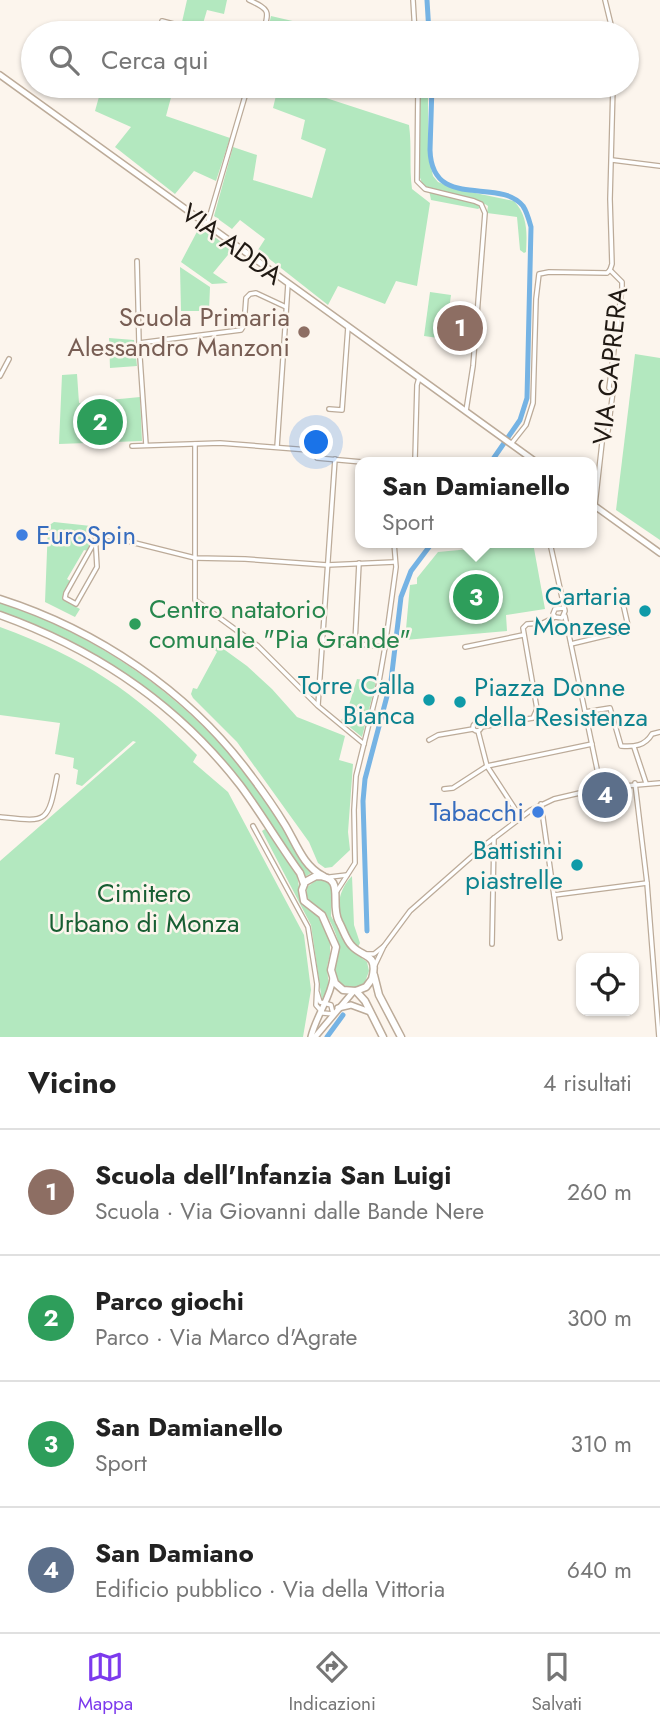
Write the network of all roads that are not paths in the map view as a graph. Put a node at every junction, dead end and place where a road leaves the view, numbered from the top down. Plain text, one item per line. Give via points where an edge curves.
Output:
1 (249, 0) edge
2 (413, 0) edge
3 (605, 0) edge
4 (266, 21) edge
5 (414, 21) edge
6 (610, 21) edge
7 (0, 75) edge
8 (21, 90) edge
9 (32, 98) edge
10 (244, 98) edge
11 (418, 98) edge
12 (613, 98) edge
13 (612, 160) junction
14 (660, 166) edge
15 (207, 225) junction
16 (137, 261) dead end
17 (611, 270) junction
18 (288, 284) junction
19 (286, 307) junction
20 (348, 327) junction
21 (139, 343) junction
22 (9, 359) dead end
23 (0, 376) edge
24 (419, 378) junction
25 (329, 409) dead end
26 (466, 411) junction
27 (510, 443) junction
28 (195, 444) junction
29 (146, 445) junction
30 (132, 446) dead end
31 (276, 447) junction
32 (415, 457) edge
33 (528, 457) edge
34 (335, 459) junction
35 (355, 461) edge
36 (597, 477) edge
37 (597, 509) edge
38 (94, 542) junction
39 (394, 548) edge
40 (551, 548) edge
41 (660, 553) edge
42 (195, 558) junction
43 (395, 562) junction
44 (359, 563) junction
45 (327, 565) junction
46 (621, 595) dead end
47 (0, 598) edge
48 (560, 598) junction
49 (557, 608) junction
50 (563, 608) junction
51 (0, 615) edge
52 (565, 616) junction
53 (554, 617) junction
54 (568, 628) junction
55 (523, 635) junction
56 (322, 640) junction
57 (355, 643) junction
58 (571, 644) junction
59 (385, 646) junction
60 (464, 647) dead end
61 (318, 706) junction
62 (585, 712) junction
63 (480, 729) junction
64 (660, 732) edge
65 (429, 740) dead end
66 (364, 744) junction
67 (592, 744) junction
68 (634, 747) junction
69 (487, 766) junction
70 (57, 776) dead end
71 (635, 783) junction
72 (646, 783) junction
73 (660, 783) edge
74 (601, 788) junction
75 (444, 789) dead end
76 (541, 804) junction
77 (0, 817) edge
78 (521, 818) junction
79 (253, 826) dead end
80 (494, 838) junction
81 (348, 874) junction
82 (324, 876) junction
83 (647, 883) junction
84 (304, 884) junction
85 (336, 895) junction
86 (554, 895) junction
87 (559, 938) dead end
88 (492, 944) dead end
89 (384, 946) junction
90 (366, 954) junction
91 (374, 972) junction
92 (332, 978) junction
93 (317, 992) junction
94 (355, 992) junction
95 (324, 1002) junction
96 (338, 1008) junction
97 (319, 1011) junction
98 (370, 1012) junction
99 (333, 1014) junction
100 (313, 1037) edge
101 (383, 1037) edge
102 (401, 1037) edge
103 (659, 1037) edge

1 - 4 street via 264,6
2 - 5 street
3 - 6 street
7 - 8 main road, VIA ADDA
9 - 15 main road, VIA ADDA
10 - 15 street
11 - 26 street via 417,181 425,189 481,204 485,213
12 - 13 street, VIA CAPRERA
13 - 14 street
13 - 17 street, VIA CAPRERA
15 - 18 main road, VIA ADDA
16 - 21 street
17 - 27 street via 540,274 533,403 526,425
17 - 36 street, VIA CAPRERA via 622,288 608,431 603,434
18 - 19 street
18 - 20 main road, VIA ADDA
19 - 21 street via 252,293 246,299 240,330
19 - 31 street
20 - 24 main road, VIA ADDA
20 - 25 street via 342,410
21 - 29 street
22 - 23 street
24 - 26 main road, VIA ADDA
24 - 32 street
26 - 27 main road, VIA ADDA
27 - 33 main road, VIA ADDA
28 - 29 street
28 - 31 street
28 - 42 street
29 - 30 street
31 - 34 street via 313,450 317,458
34 - 35 street
34 - 45 street
37 - 41 main road
38 - 38 street via 65,593 65,598 76,604 97,567
38 - 42 street via 95,533
39 - 43 street
40 - 48 street
42 - 45 street
42 - 61 street via 195,600 264,651
43 - 44 street
43 - 59 street
44 - 45 street
44 - 57 street
45 - 56 street
46 - 58 street via 629,630
47 - 82 main road via 87,636 186,705 228,747 307,863
48 - 49 street
48 - 50 street
49 - 50 street
49 - 53 street
50 - 52 street
51 - 84 main road via 88,654 172,712 238,783
52 - 53 street
52 - 54 street
53 - 54 street
53 - 55 street via 526,625
54 - 58 street
55 - 60 street
55 - 63 street via 536,714 529,720
56 - 57 street
56 - 61 street
57 - 59 street
58 - 62 street
59 - 66 street
61 - 66 street
62 - 67 street
62 - 68 street via 610,708 621,746
63 - 65 street
63 - 69 street
64 - 68 street
66 - 81 street via 355,792 355,863
67 - 69 street
67 - 74 street
68 - 72 street
69 - 75 street
69 - 78 street
70 - 77 street via 46,816 34,821
71 - 72 street
71 - 74 street
71 - 83 street
72 - 73 street
74 - 76 street
76 - 78 street
76 - 86 street
78 - 80 street
79 - 93 street via 307,927
80 - 88 street
80 - 89 street via 408,914
81 - 82 street
81 - 85 street
82 - 84 main road via 312,877
82 - 85 main road via 333,883
83 - 86 street
83 - 103 street
84 - 92 main road via 303,899 322,915 336,947
85 - 90 main road via 335,913 345,934 353,947
86 - 87 street
89 - 90 street
89 - 91 street
90 - 91 main road
91 - 94 main road via 368,985
91 - 102 main road via 379,995
92 - 94 main road via 341,988
92 - 95 main road
93 - 95 street
93 - 97 street
94 - 96 main road
94 - 98 main road
95 - 97 main road
95 - 99 street via 331,1005
96 - 98 main road via 351,1005
96 - 99 main road
97 - 99 street
97 - 100 main road
98 - 101 main road
99 - 100 main road

